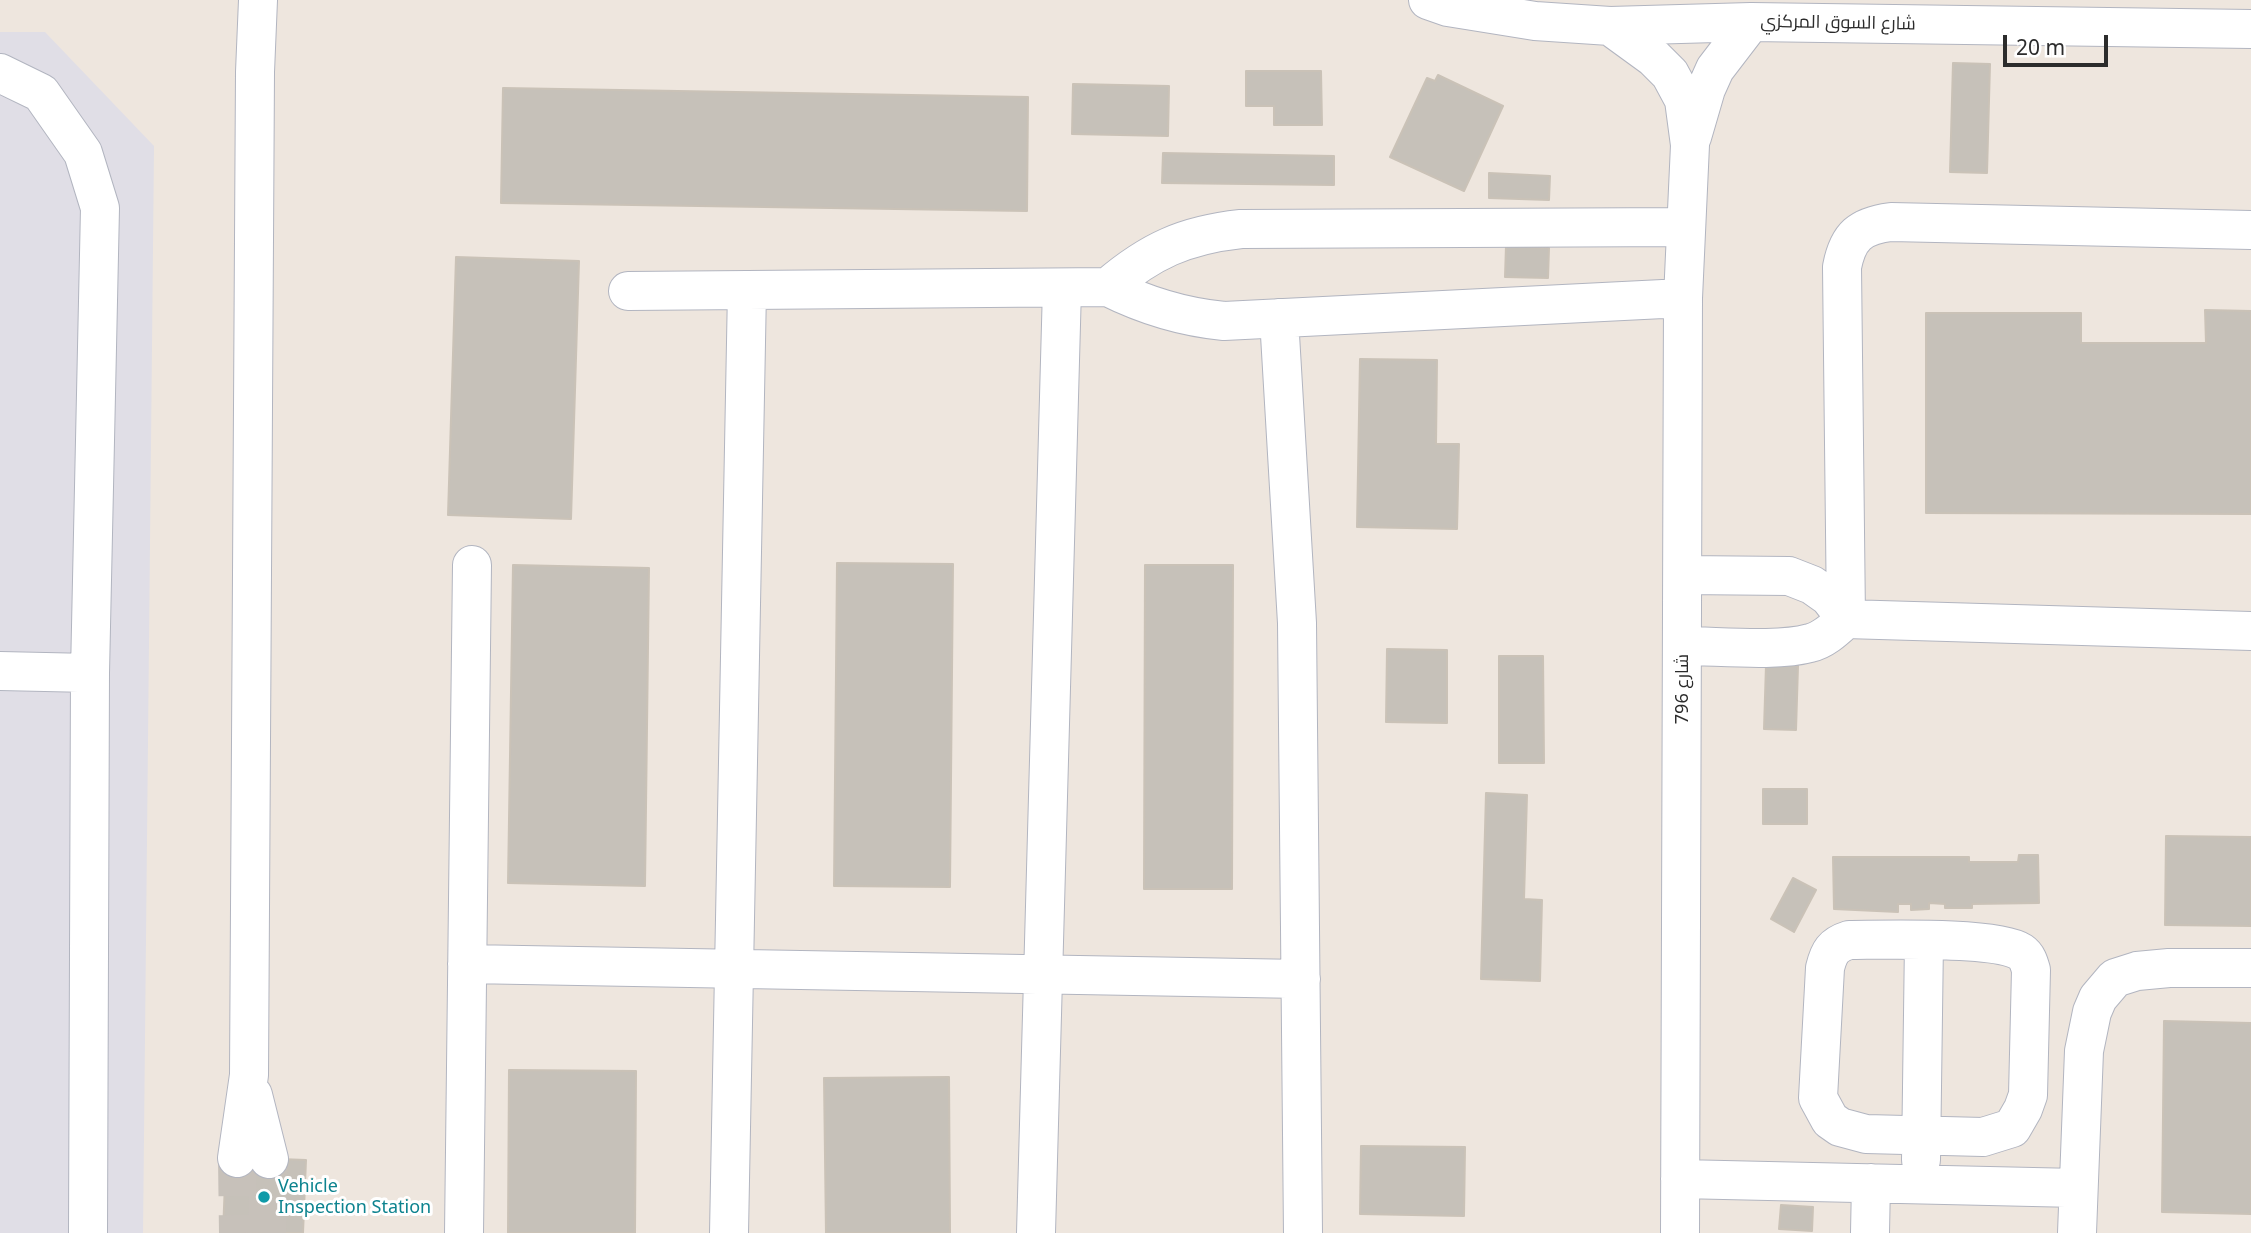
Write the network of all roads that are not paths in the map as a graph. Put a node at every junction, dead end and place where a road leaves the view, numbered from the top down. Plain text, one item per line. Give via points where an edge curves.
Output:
1 (258, 0) edge
2 (1428, 0) edge
3 (1751, 22) junction
4 (1610, 26) junction
5 (2251, 29) edge
6 (0, 73) edge
7 (1690, 145) junction
8 (1686, 227) junction
9 (2251, 230) edge
10 (1108, 287) junction
11 (1062, 288) junction
12 (747, 290) junction
13 (628, 291) dead end
14 (1683, 298) junction
15 (1279, 318) junction
16 (472, 565) dead end
17 (1684, 575) junction
18 (1846, 619) junction
19 (2251, 631) edge
20 (1683, 646) junction
21 (0, 671) edge
22 (90, 673) junction
23 (1924, 941) junction
24 (467, 964) junction
25 (2251, 968) edge
26 (734, 969) junction
27 (1043, 974) junction
28 (1301, 979) junction
29 (1922, 1135) junction
30 (253, 1158) tunnel mouth
31 (1680, 1179) junction
32 (1871, 1183) junction
33 (1921, 1185) junction
34 (2077, 1188) junction
35 (89, 1233) edge
36 (464, 1233) edge
37 (729, 1233) edge
38 (1036, 1233) edge
39 (1303, 1233) edge
40 (1680, 1233) edge
41 (1870, 1233) edge
42 (2077, 1233) edge

1 - 30 street via 249,1076
2 - 4 street, شارع السوق المركزي via 1507,17
3 - 4 street, شارع السوق المركزي
3 - 5 street, شارع السوق المركزي
3 - 7 street, شارع 796 via 1715,69
4 - 7 street, شارع 796 via 1670,74 1684,100
6 - 22 street via 41,93 83,153 100,208
7 - 8 street, شارع 796
8 - 10 street via 1211,232 1155,252
8 - 14 street, شارع 796
9 - 18 street via 1891,222 1856,234 1842,267
10 - 11 street
10 - 15 street via 1164,311 1194,318
11 - 12 street
11 - 27 street
12 - 13 street
12 - 26 street
14 - 15 street
14 - 17 street, شارع 796
15 - 28 street via 1297,623
16 - 24 street
17 - 18 street via 1789,576 1829,597
17 - 20 street, شارع 796
18 - 19 street
18 - 20 street via 1812,643 1790,647
20 - 31 street, شارع 796
21 - 22 street
22 - 35 street
23 - 29 street
23 - 29 street via 1849,940 1828,955 1818,1098 1840,1128 1866,1134
23 - 29 street via 1979,942 2013,949 2021,952 2032,970 2028,1095 2012,1128 1983,1137
24 - 26 street
24 - 36 street
25 - 34 street via 2137,971 2115,978 2098,998 2084,1051
26 - 27 street
26 - 37 street
27 - 28 street
27 - 38 street
28 - 39 street
29 - 33 street
31 - 32 street
31 - 40 street, شارع 796
32 - 33 street
32 - 41 street
33 - 34 street
34 - 42 street

